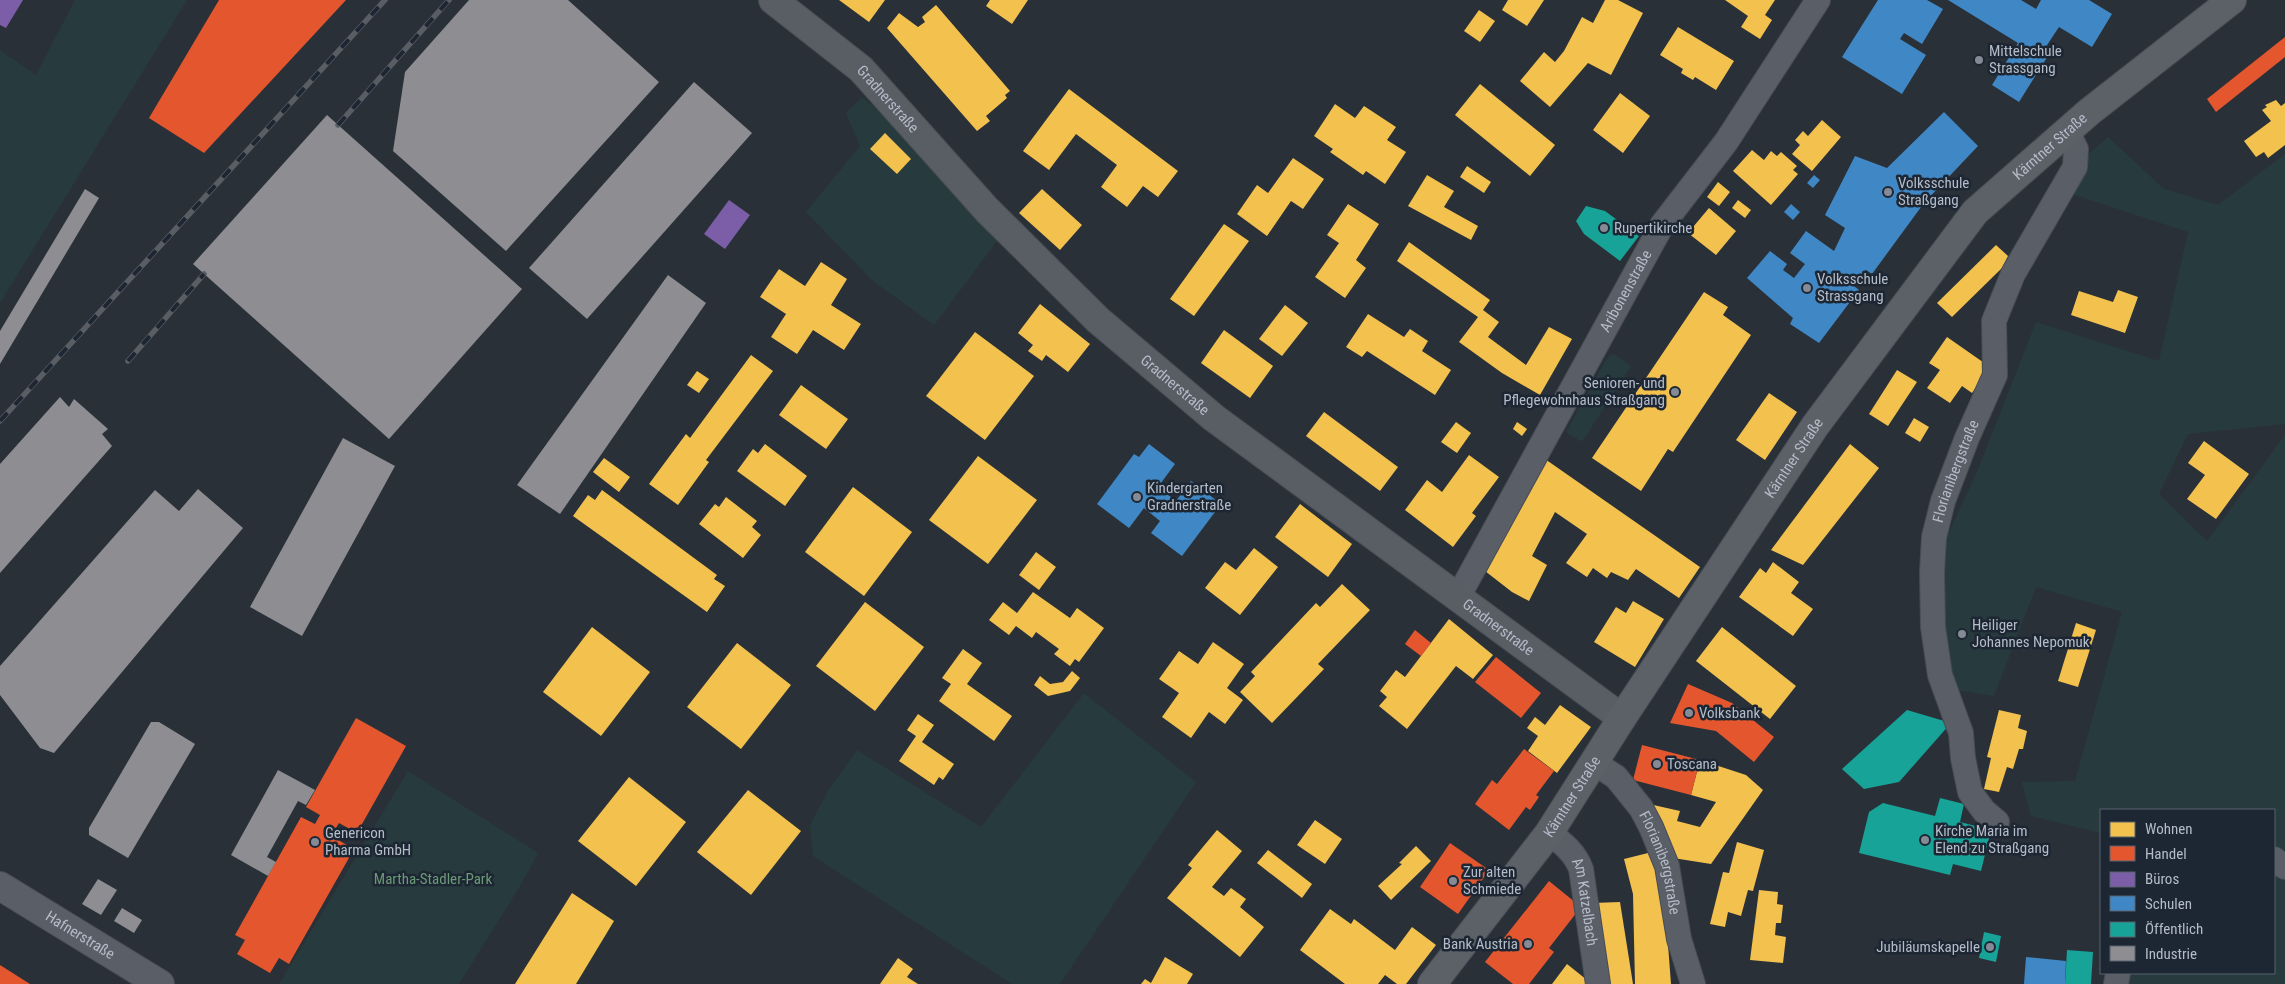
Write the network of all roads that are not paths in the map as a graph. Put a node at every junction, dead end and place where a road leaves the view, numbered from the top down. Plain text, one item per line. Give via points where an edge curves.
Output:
1 (773, 0) edge
2 (1818, 0) edge
3 (2232, 0) edge
4 (2068, 131) junction
5 (1458, 598) junction
6 (1622, 718) junction
7 (1593, 762) junction
8 (1997, 822) dead end
9 (1549, 833) junction
10 (0, 886) edge
11 (160, 984) edge
12 (1432, 984) edge
13 (1598, 984) edge
14 (1693, 984) edge

1 - 5 main road, Gradnerstraße via 861,70 988,210 1098,320 1214,418
2 - 5 street, Aribonenstraße via 1726,142 1662,225
3 - 4 main road, Kärntner Straße
4 - 6 main road, Kärntner Straße via 1975,212 1942,254 1815,426
4 - 8 street, Florianibergstraße via 2076,150 2075,167 2012,274 1994,321 1995,375 1943,501 1934,537 1933,628 1940,675 1961,733 1970,792 1984,812
5 - 6 main road, Gradnerstraße
6 - 7 main road, Kärntner Straße
7 - 9 main road, Kärntner Straße
7 - 14 street, Florianibergstraße via 1616,777 1641,808 1651,827 1667,866 1679,939
9 - 12 main road, Kärntner Straße
9 - 13 street, Am Katzelbach via 1574,854 1581,869
10 - 11 street, Hafnerstraße

